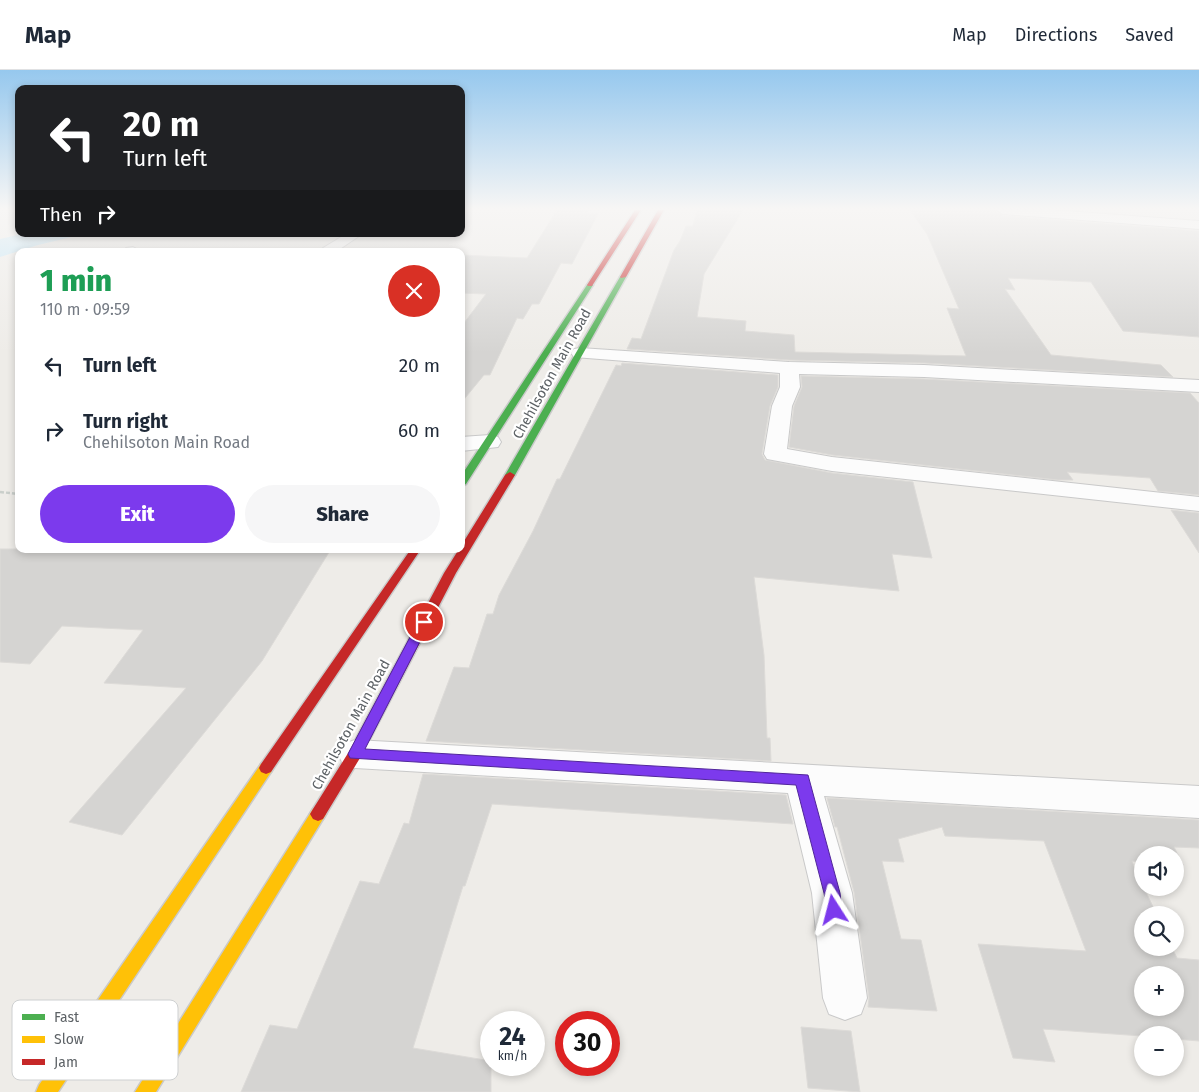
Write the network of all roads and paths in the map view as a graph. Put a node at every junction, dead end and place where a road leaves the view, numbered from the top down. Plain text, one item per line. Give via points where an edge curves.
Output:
1 (608, 258) edge
2 (634, 258) edge
3 (580, 353) junction
4 (789, 368) junction
5 (1199, 386) edge
6 (490, 442) junction
7 (465, 444) edge
8 (465, 478) edge
9 (0, 492) edge
10 (15, 494) edge
11 (1199, 504) edge
12 (465, 549) edge
13 (413, 553) edge
14 (462, 553) edge
15 (356, 754) junction
16 (802, 779) junction
17 (1199, 802) edge
18 (845, 998) dead end
19 (109, 1000) edge
20 (178, 1039) edge
21 (54, 1080) edge
22 (152, 1080) edge
23 (46, 1092) edge
24 (145, 1092) edge

1 - 6 main road, Chehilsoton Main Road
2 - 3 main road, Chehilsoton Main Road
3 - 4 street
3 - 12 main road, Chehilsoton Main Road
4 - 5 street via 924,371
4 - 11 street via 790,387 782,406 775,454 832,464
6 - 7 street
6 - 8 main road, Chehilsoton Main Road
9 - 10 path
13 - 19 main road
14 - 15 main road, Chehilsoton Main Road
15 - 16 street
15 - 20 main road, Chehilsoton Main Road
16 - 17 street
16 - 18 street via 832,893
21 - 23 main road
22 - 24 main road, Chehilsoton Main Road

